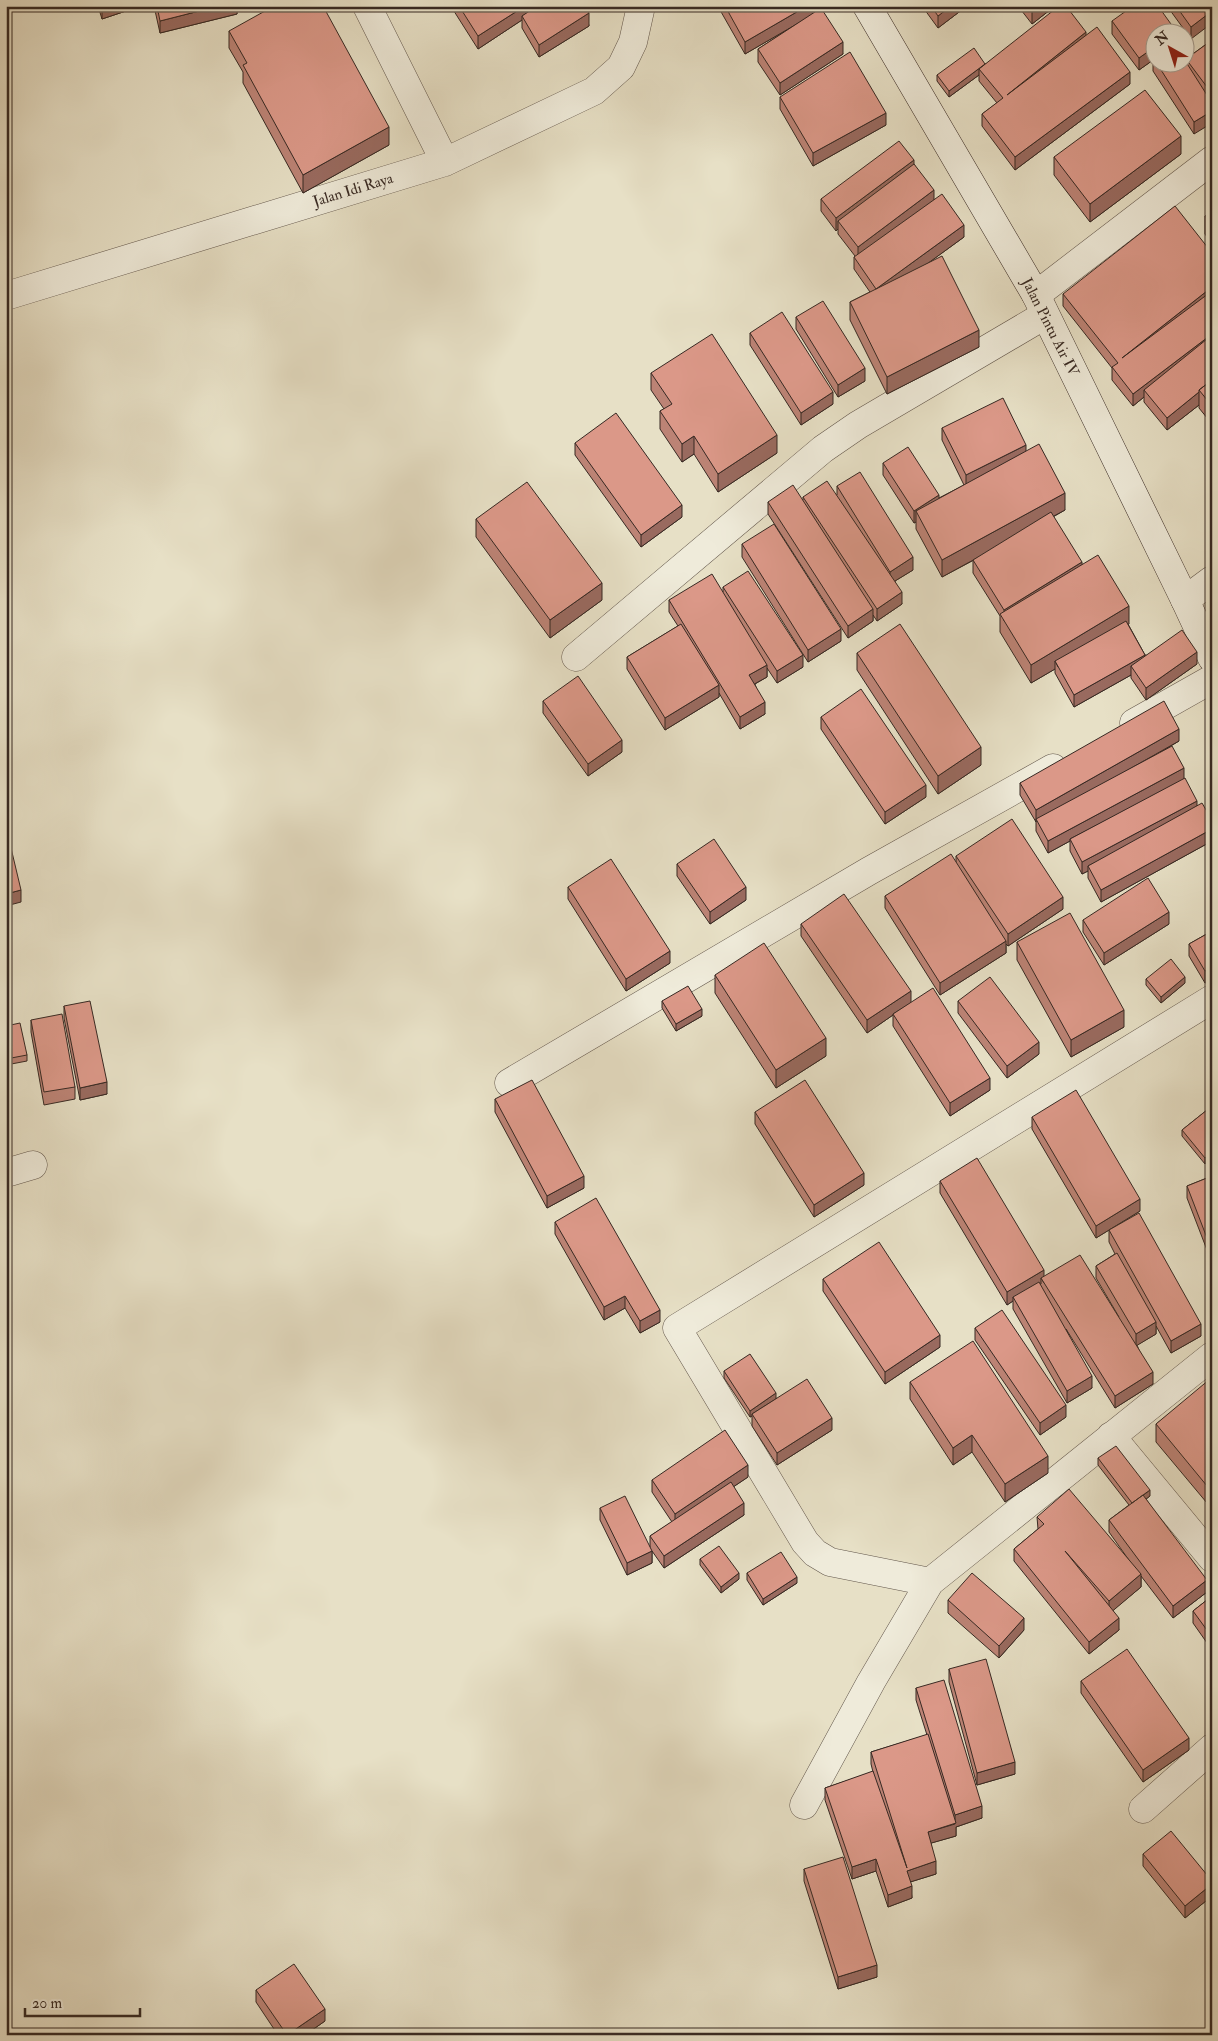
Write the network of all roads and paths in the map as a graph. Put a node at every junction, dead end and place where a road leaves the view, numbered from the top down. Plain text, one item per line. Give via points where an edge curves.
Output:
1 (367, 6) edge
2 (641, 6) edge
3 (867, 6) edge
4 (1212, 160) edge
5 (446, 162) junction
6 (6, 296) edge
7 (1040, 305) junction
8 (1212, 580) edge
9 (1185, 600) junction
10 (576, 657) dead end
11 (1212, 658) edge
12 (1212, 679) edge
13 (1109, 736) edge
14 (1075, 756) edge
15 (1212, 999) edge
16 (509, 1083) dead end
17 (33, 1165) dead end
18 (6, 1173) edge
19 (1212, 1356) edge
20 (1111, 1436) junction
21 (1212, 1558) edge
22 (930, 1582) junction
23 (1212, 1748) edge
24 (804, 1805) dead end
25 (1143, 1810) dead end

1 - 5 street
2 - 5 street, Jalan Idi Raya via 633,42 621,66 594,91
3 - 7 street, Jalan Pintu Air IV
4 - 7 street
5 - 6 street, Jalan Idi Raya
7 - 9 street, Jalan Pintu Air IV
7 - 10 street via 823,449
8 - 9 street
9 - 11 street, Jalan Pintu Air IV
12 - 13 street
14 - 16 street via 869,871
15 - 22 street via 677,1328 815,1554 830,1562
17 - 18 street
19 - 20 street
20 - 21 street
20 - 22 street
22 - 24 street
23 - 25 street

